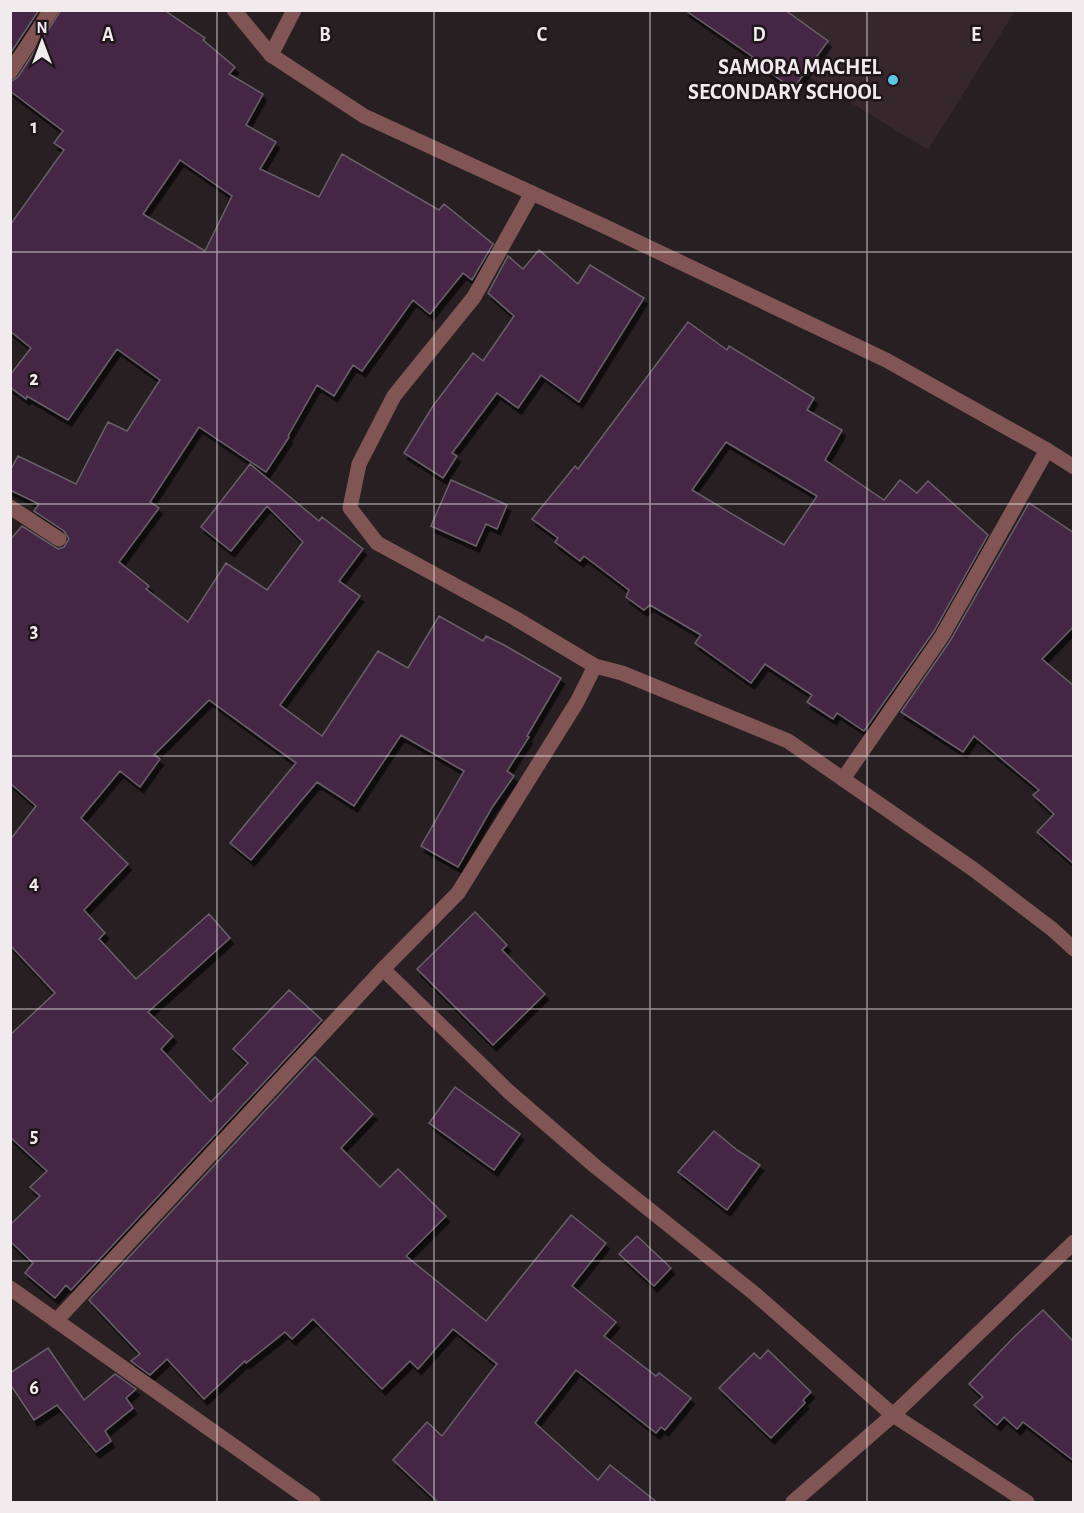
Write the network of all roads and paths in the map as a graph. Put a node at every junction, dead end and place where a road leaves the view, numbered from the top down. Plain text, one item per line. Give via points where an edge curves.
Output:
1 (51, 10) edge
2 (234, 10) edge
3 (294, 10) edge
4 (271, 54) junction
5 (10, 72) edge
6 (532, 193) junction
7 (1047, 450) junction
8 (1074, 467) edge
9 (10, 507) edge
10 (59, 539) dead end
11 (595, 666) junction
12 (843, 779) junction
13 (1074, 949) edge
14 (383, 969) junction
15 (1074, 1242) edge
16 (10, 1288) edge
17 (57, 1321) junction
18 (893, 1415) junction
19 (313, 1503) edge
20 (793, 1503) edge
21 (1027, 1503) edge

1 - 5 street
2 - 4 street
3 - 4 street
4 - 6 street via 364,116
6 - 7 street via 886,360
6 - 11 street via 474,297 394,396 359,464 350,508 377,543
7 - 8 street
7 - 12 street via 942,636
9 - 10 street
11 - 12 street via 622,673 788,741
11 - 14 street via 578,702 458,893
12 - 13 street via 973,869
14 - 17 street
14 - 18 street via 508,1091 755,1294
15 - 18 street
16 - 17 street
17 - 19 street
18 - 20 street
18 - 21 street

